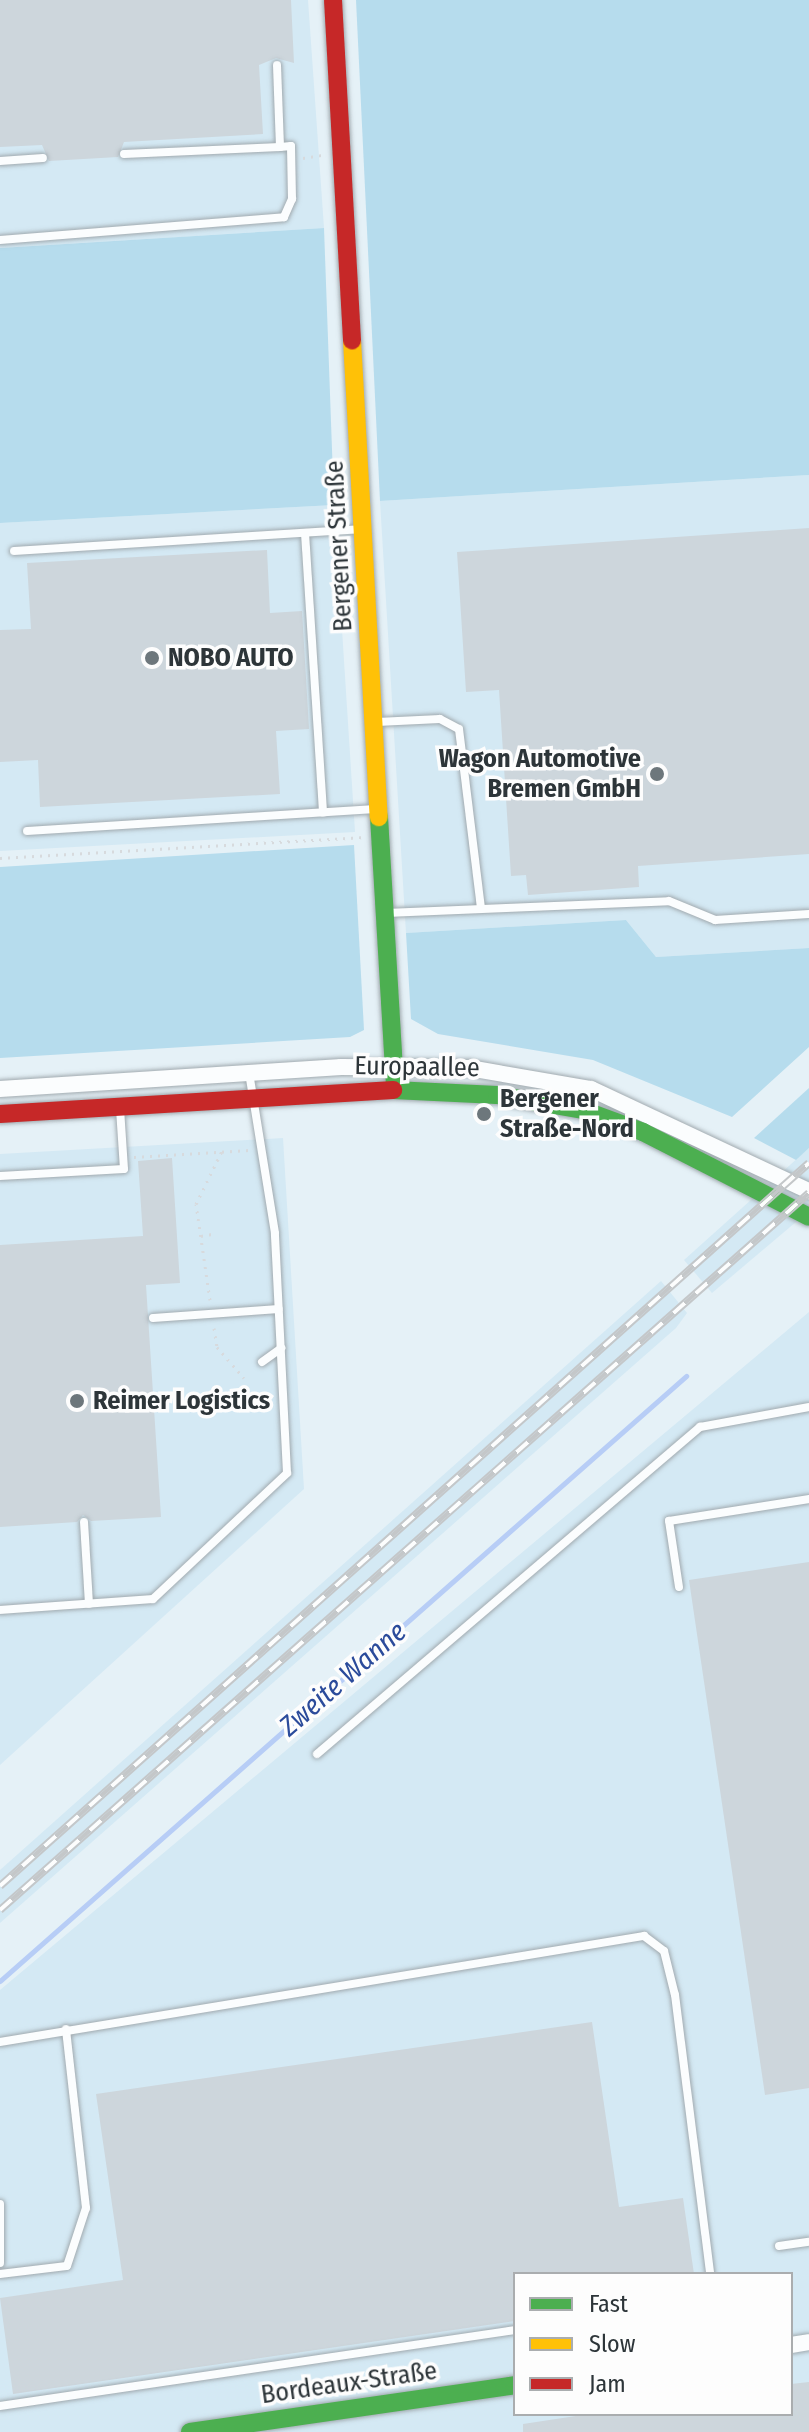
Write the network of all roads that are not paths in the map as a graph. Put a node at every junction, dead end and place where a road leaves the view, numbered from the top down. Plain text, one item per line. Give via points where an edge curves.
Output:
1 (333, 0) edge
2 (277, 65) dead end
3 (280, 147) junction
4 (124, 154) dead end
5 (43, 158) dead end
6 (0, 161) edge
7 (0, 240) edge
8 (364, 529) junction
9 (305, 533) junction
10 (14, 551) dead end
11 (375, 722) junction
12 (379, 809) junction
13 (323, 812) junction
14 (27, 831) dead end
15 (481, 907) junction
16 (385, 913) junction
17 (809, 914) edge
18 (392, 1065) junction
19 (249, 1072) junction
20 (202, 1076) junction
21 (0, 1089) edge
22 (395, 1090) junction
23 (250, 1100) junction
24 (201, 1103) junction
25 (120, 1107) junction
26 (0, 1114) edge
27 (0, 1176) edge
28 (809, 1191) edge
29 (809, 1217) edge
30 (279, 1309) junction
31 (153, 1318) dead end
32 (281, 1348) junction
33 (262, 1362) dead end
34 (809, 1407) edge
35 (809, 1499) edge
36 (84, 1522) dead end
37 (679, 1587) dead end
38 (89, 1604) junction
39 (0, 1610) edge
40 (317, 1754) dead end
41 (66, 2029) junction
42 (0, 2042) edge
43 (0, 2204) edge
44 (809, 2242) edge
45 (779, 2246) dead end
46 (0, 2263) edge
47 (710, 2272) edge
48 (0, 2274) edge
49 (513, 2330) edge
50 (513, 2385) edge
51 (0, 2406) edge
52 (190, 2432) edge

1 - 8 street, Bergener Straße
2 - 3 lane
3 - 4 lane
3 - 7 lane via 291,146 292,199 284,217
5 - 6 lane
8 - 9 lane
8 - 11 street, Bergener Straße
9 - 10 lane
9 - 13 lane
11 - 12 street, Bergener Straße
11 - 15 lane via 440,719 459,729
12 - 13 lane
12 - 16 street, Bergener Straße
13 - 14 lane
15 - 16 lane
15 - 17 lane via 669,901 715,920
16 - 18 street, Bergener Straße
18 - 19 street, Europaallee
18 - 22 street, Bergener Straße
18 - 28 street, Europaallee via 469,1068 591,1089
19 - 20 street, Europaallee
19 - 23 lane
20 - 21 street, Europaallee
20 - 24 lane
22 - 23 street, Europaallee
22 - 29 street, Europaallee via 497,1095 583,1110 674,1146
23 - 24 street, Europaallee
23 - 30 lane via 275,1233
24 - 25 street, Europaallee
25 - 26 street, Europaallee
25 - 27 lane via 124,1169
30 - 31 lane
30 - 32 lane
32 - 33 lane
32 - 38 lane via 287,1473 153,1599
34 - 40 lane via 700,1427
35 - 37 lane via 669,1521
36 - 38 lane
38 - 39 lane
41 - 42 lane
41 - 47 lane via 644,1936 664,1951 675,1995
41 - 48 lane via 86,2208 67,2266
43 - 46 lane
44 - 45 lane
49 - 51 lane
50 - 52 street, Bordeaux-Straße

